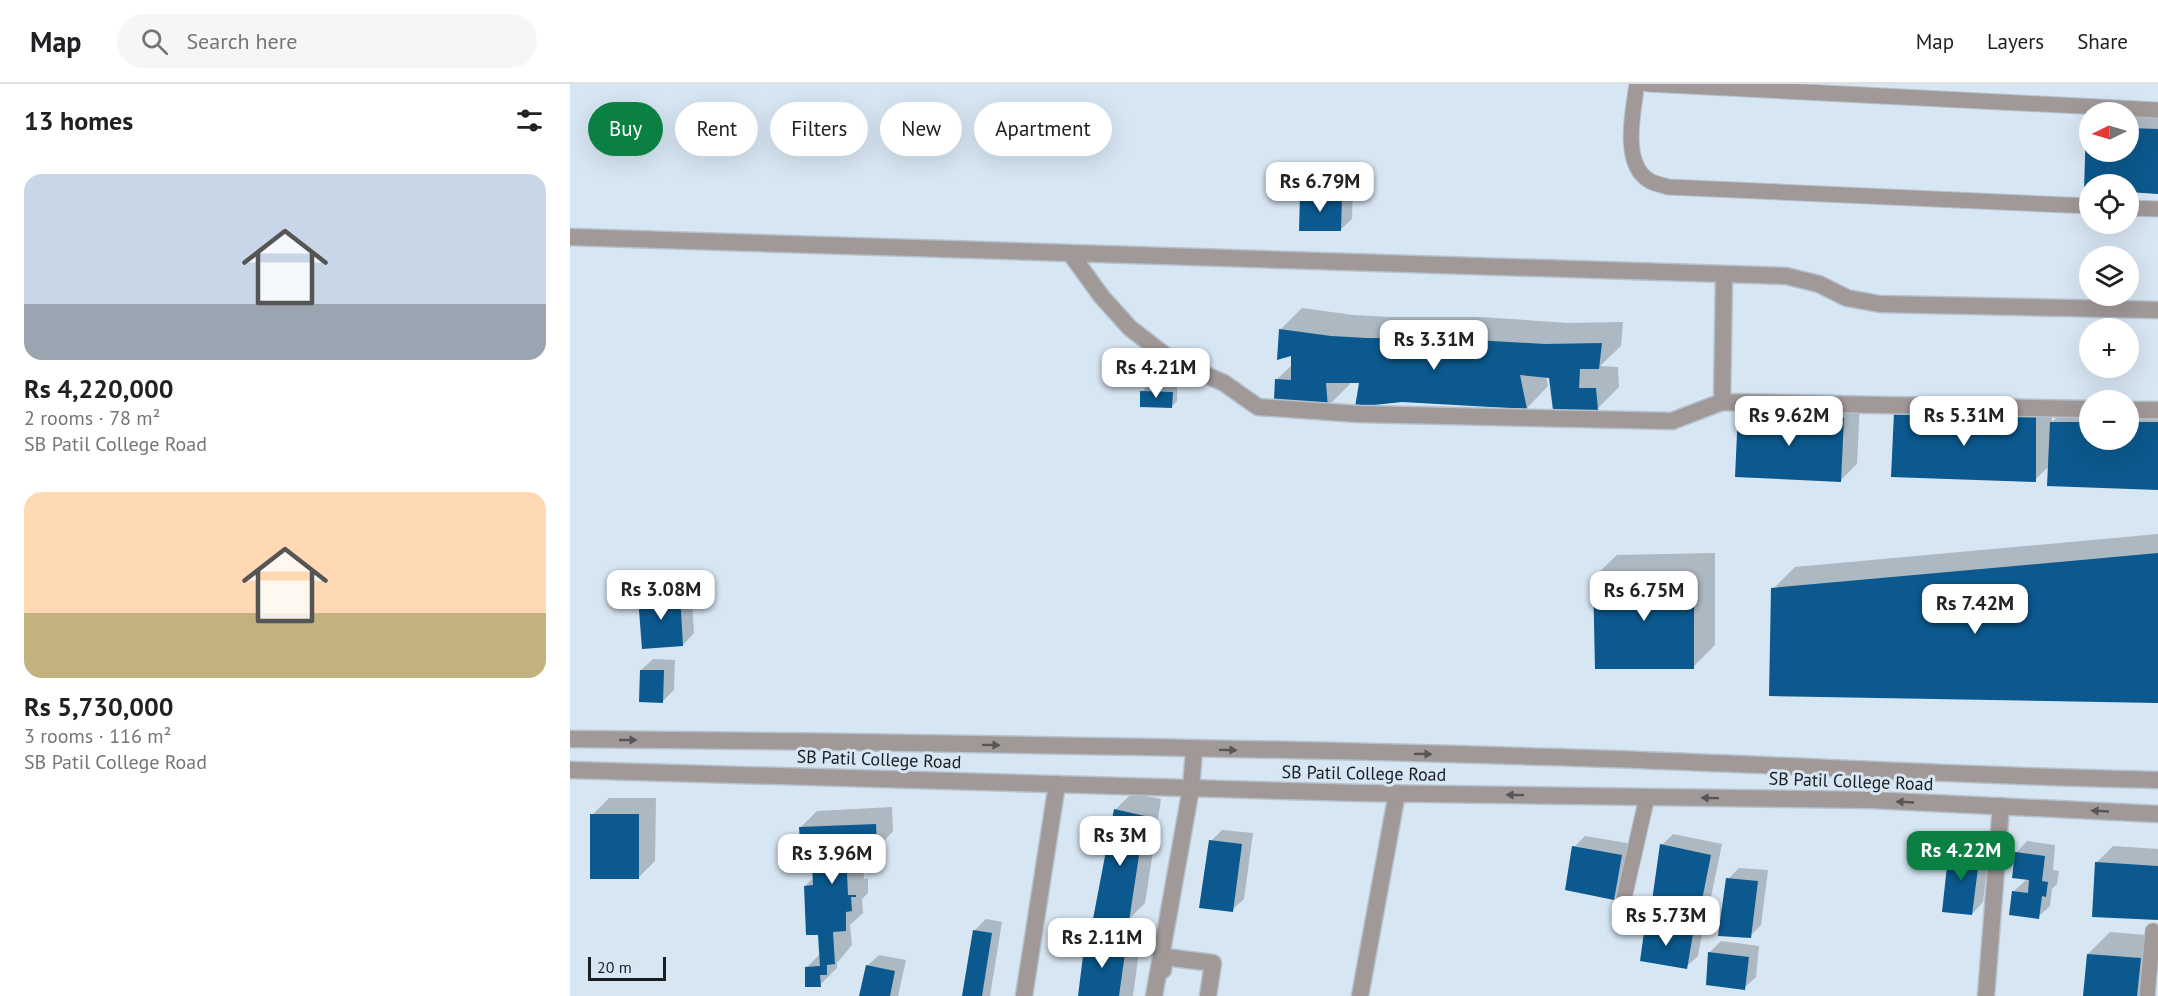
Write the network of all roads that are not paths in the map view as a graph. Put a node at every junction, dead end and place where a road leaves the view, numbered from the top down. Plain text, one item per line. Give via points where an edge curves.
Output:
1 (1637, 84) edge
2 (1648, 84) edge
3 (2158, 110) edge
4 (2079, 206) edge
5 (2139, 208) edge
6 (2158, 209) edge
7 (570, 237) edge
8 (1070, 253) junction
9 (1724, 275) junction
10 (2158, 310) edge
11 (1722, 402) junction
12 (2079, 409) edge
13 (2139, 410) edge
14 (2158, 410) edge
15 (570, 739) edge
16 (1194, 750) junction
17 (570, 770) edge
18 (2158, 780) edge
19 (1057, 784) junction
20 (1191, 788) junction
21 (1397, 793) junction
22 (1647, 797) junction
23 (2001, 807) junction
24 (2158, 814) edge
25 (1621, 911) dead end
26 (2153, 931) dead end
27 (1162, 965) junction
28 (1024, 996) edge
29 (1154, 996) edge
30 (1160, 996) edge
31 (1208, 996) edge
32 (1360, 996) edge
33 (1986, 996) edge
34 (2147, 996) edge

1 - 4 lane via 1631,144 1635,165 1649,180 1668,187
2 - 3 lane
5 - 6 lane
7 - 8 street
8 - 9 street
8 - 11 street via 1130,328 1170,358 1224,383 1258,407 1359,414 1672,421
9 - 10 street via 1786,276 1819,284 1847,298 1880,304
9 - 11 street
11 - 12 street
13 - 14 street
15 -> 16 street, SB Patil College Road
16 -> 18 street, SB Patil College Road via 1553,757
16 - 20 street
17 - 19 street, SB Patil College Road
19 - 20 street, SB Patil College Road
19 - 28 street
20 - 21 street, SB Patil College Road
20 - 27 street
22 -> 21 street, SB Patil College Road
21 - 32 street
23 -> 22 street, SB Patil College Road via 1871,800
22 - 25 lane
24 -> 23 street, SB Patil College Road
23 - 33 street
26 - 34 lane
27 - 29 street
27 - 30 street
27 - 31 street via 1165,957 1213,963

